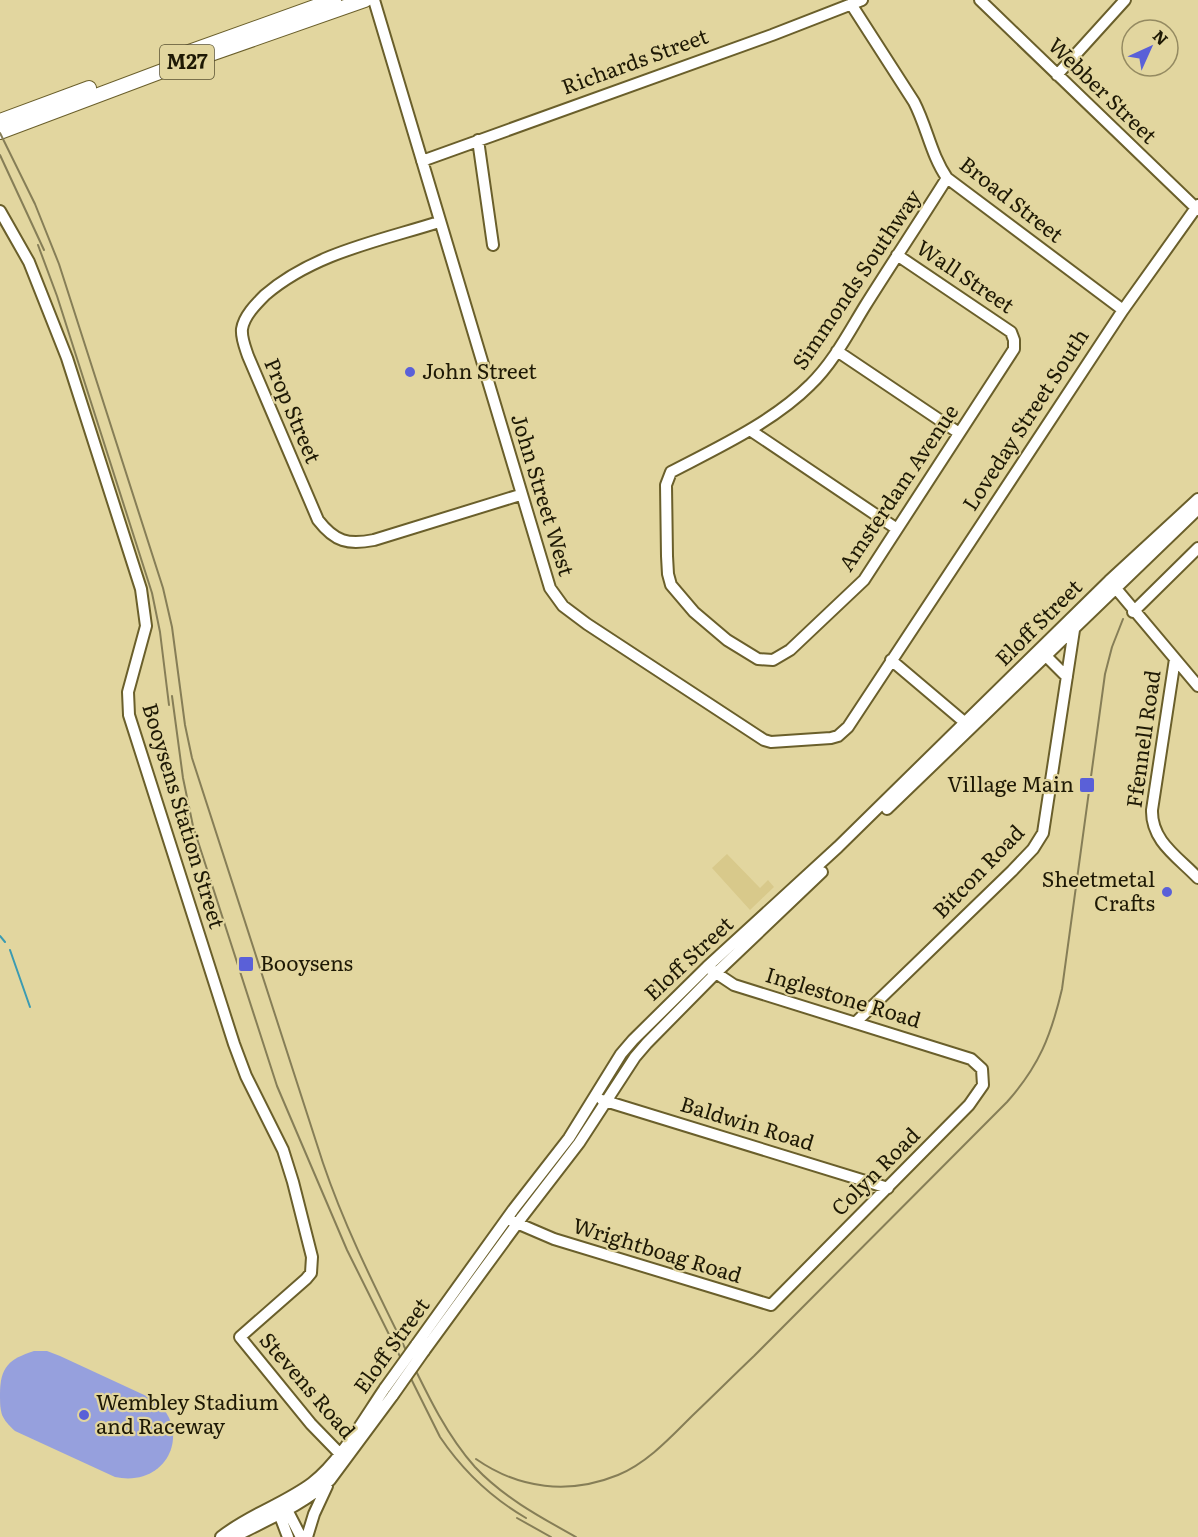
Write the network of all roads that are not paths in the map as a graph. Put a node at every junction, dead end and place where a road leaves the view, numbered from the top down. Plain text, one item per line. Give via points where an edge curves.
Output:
1 (334, 0) edge
2 (365, 0) edge
3 (374, 0) edge
4 (980, 0) edge
5 (1125, 0) edge
6 (856, 2) edge
7 (1057, 75) junction
8 (4, 125) edge
9 (478, 140) junction
10 (422, 161) junction
11 (947, 178) junction
12 (1197, 207) edge
13 (0, 211) edge
14 (439, 222) junction
15 (493, 245) dead end
16 (897, 255) junction
17 (1123, 310) junction
18 (1011, 332) joint
19 (837, 351) junction
20 (750, 430) junction
21 (959, 433) junction
22 (520, 495) junction
23 (1198, 499) edge
24 (1198, 509) edge
25 (1181, 521) junction
26 (897, 529) junction
27 (1198, 548) edge
28 (1111, 586) junction
29 (1134, 612) junction
30 (1074, 629) junction
31 (1044, 653) junction
32 (758, 659) joint
33 (1175, 659) junction
34 (891, 660) junction
35 (1067, 677) junction
36 (1198, 686) edge
37 (968, 724) junction
38 (1198, 878) edge
39 (711, 970) junction
40 (855, 1023) junction
41 (971, 1059) joint
42 (594, 1099) junction
43 (607, 1100) junction
44 (556, 1164) junction
45 (888, 1188) junction
46 (515, 1217) junction
47 (771, 1305) joint
48 (240, 1337) joint
49 (342, 1456) junction
50 (330, 1480) junction
51 (281, 1507) junction
52 (221, 1537) edge
53 (234, 1537) edge
54 (288, 1537) edge
55 (301, 1537) edge
56 (307, 1537) edge

1 - 8 main road, M27
2 - 8 main road, M27
3 - 10 street, John Street West
4 - 7 street, Webber Street
5 - 7 street
6 - 9 street, Richards Street
6 - 11 street, Broad Street via 914,102
7 - 12 street, Webber Street
9 - 10 street, Richards Street
9 - 15 street
10 - 14 street, John Street West
11 - 16 street, Simmonds Southway
11 - 17 street, Broad Street
12 - 17 street, Loveday Street South
13 - 48 street, Booysens Station Street via 33,272 67,358 141,589 146,626 128,692 129,715 234,1044 287,1160 312,1257 311,1273 306,1279
14 - 22 street, John Street West
14 - 22 street, Prop Street via 321,259 286,278 258,301 242,327 248,356 318,520 336,538 358,543 374,540
16 - 18 street, Wall Street
16 - 19 street, Simmonds Southway
17 - 34 street, Loveday Street South
18 - 21 street, Amsterdam Avenue via 1015,345 1012,352
19 - 20 street, Simmonds Southway via 809,387
19 - 21 street
20 - 26 street
20 - 32 street, Simmonds Southway via 671,472 666,485 668,574 682,600 708,626
21 - 26 street, Amsterdam Avenue
22 - 34 street, John Street West via 550,588 563,606 764,740 779,743 838,736 853,720
23 - 25 street, Eloff Street
24 - 25 street, Eloff Street
25 - 28 street, Eloff Street
26 - 32 street, Amsterdam Avenue via 864,580 790,650 773,660
27 - 29 street
28 - 29 street
28 - 30 street, Eloff Street
28 - 31 street, Eloff Street
29 - 33 street
30 - 31 street, Eloff Street
30 - 35 street, Bitcon Road
31 - 35 street
31 - 37 street, Eloff Street
33 - 36 street
33 - 38 street, Ffennell Road via 1152,810 1153,827 1158,838
34 - 37 street
35 - 40 street, Bitcon Road via 1040,840 1012,872
37 - 39 street, Eloff Street
39 - 40 street, Inglestone Road via 734,985
39 - 42 street, Eloff Street via 633,1040
39 - 43 street, Eloff Street via 647,1043
40 - 41 street, Inglestone Road
41 - 45 street, Colyn Road via 984,1077 978,1094
42 - 43 street, Baldwin Road
42 - 44 street, Eloff Street
43 - 44 street, Eloff Street via 579,1143
43 - 45 street, Baldwin Road
44 - 46 street, Eloff Street
45 - 47 street, Colyn Road
46 - 47 street, Wrightboag Road via 533,1231 575,1246
46 - 49 street, Eloff Street, bridge
48 - 49 street, Stevens Road
49 - 50 street, Eloff Street
49 - 51 street, Eloff Street
50 - 51 street, Eloff Street via 312,1495
50 - 56 street
51 - 52 street
51 - 53 street
51 - 54 street
51 - 55 street

